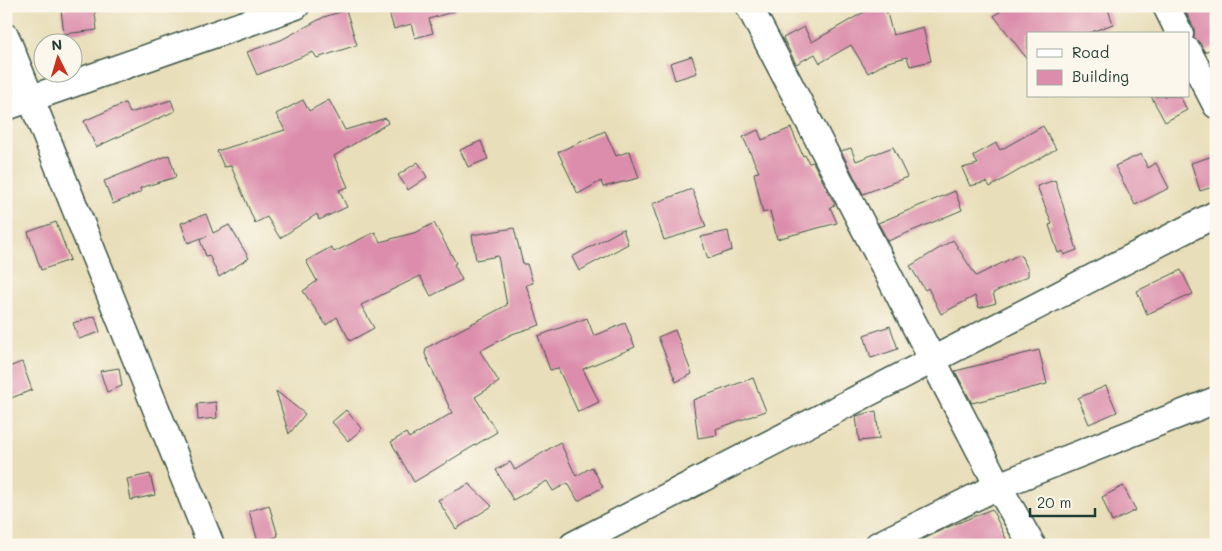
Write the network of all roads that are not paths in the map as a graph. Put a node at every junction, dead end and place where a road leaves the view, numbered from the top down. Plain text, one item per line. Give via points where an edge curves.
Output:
1 (296, 6) edge
2 (749, 6) edge
3 (1166, 6) edge
4 (1179, 32) edge
5 (6, 37) edge
6 (1190, 55) edge
7 (31, 99) junction
8 (1216, 105) edge
9 (6, 107) edge
10 (1216, 214) edge
11 (932, 361) junction
12 (1216, 400) edge
13 (998, 486) junction
14 (211, 545) edge
15 (573, 545) edge
16 (878, 545) edge
17 (1032, 545) edge

1 - 7 street
2 - 11 street
3 - 4 street
5 - 7 street
6 - 8 street
7 - 9 street
7 - 14 street
10 - 11 street
11 - 13 street
11 - 15 street
12 - 13 street
13 - 16 street
13 - 17 street

